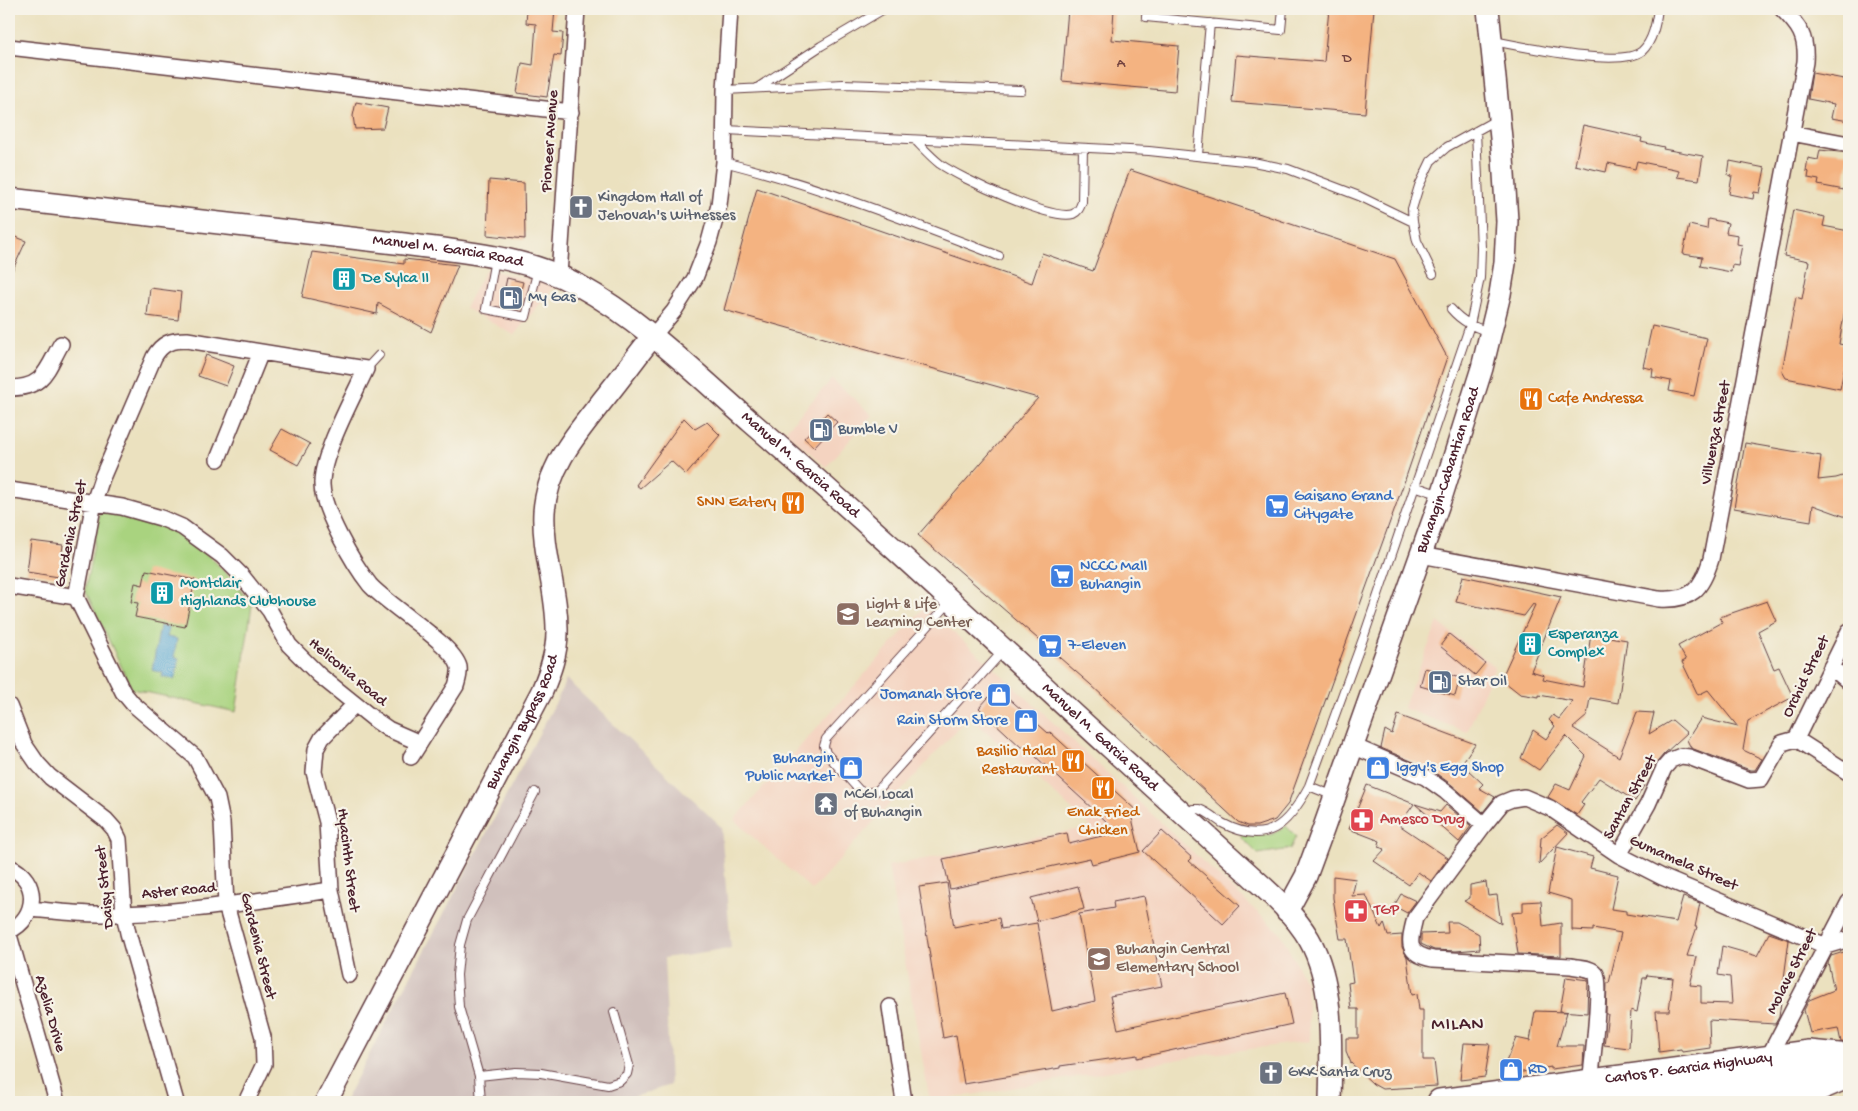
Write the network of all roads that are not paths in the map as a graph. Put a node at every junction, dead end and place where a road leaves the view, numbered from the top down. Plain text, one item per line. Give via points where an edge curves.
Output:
1 (577, 9) edge
2 (730, 9) edge
3 (884, 9) edge
4 (1147, 9) edge
5 (1284, 9) edge
6 (1488, 9) edge
7 (1658, 9) edge
8 (1782, 9) edge
9 (1210, 23) junction
10 (1491, 41) junction
11 (9, 47) edge
12 (755, 89) junction
13 (725, 90) junction
14 (1021, 90) dead end
15 (571, 112) junction
16 (1498, 119) junction
17 (726, 130) junction
18 (1476, 131) junction
19 (1791, 133) junction
20 (914, 140) junction
21 (1849, 144) edge
22 (1083, 148) junction
23 (1198, 155) junction
24 (724, 162) junction
25 (9, 199) edge
26 (1413, 222) junction
27 (999, 256) dead end
28 (495, 258) junction
29 (538, 268) junction
30 (1433, 274) dead end
31 (559, 275) junction
32 (1451, 310) dead end
33 (1470, 325) junction
34 (1492, 333) junction
35 (652, 337) junction
36 (61, 344) dead end
37 (261, 352) junction
38 (379, 355) dead end
39 (366, 369) junction
40 (9, 388) edge
41 (218, 459) dead end
42 (1414, 486) junction
43 (9, 490) edge
44 (1442, 495) junction
45 (94, 502) junction
46 (1421, 555) junction
47 (9, 586) edge
48 (76, 597) junction
49 (950, 602) junction
50 (1849, 631) edge
51 (1003, 651) junction
52 (1831, 667) junction
53 (1849, 682) edge
54 (355, 704) junction
55 (9, 706) edge
56 (1796, 738) junction
57 (420, 743) junction
58 (1353, 746) junction
59 (412, 757) dead end
60 (1849, 773) edge
61 (1309, 786) junction
62 (535, 792) dead end
63 (1334, 796) junction
64 (1186, 816) junction
65 (1484, 825) junction
66 (1620, 855) junction
67 (9, 867) edge
68 (331, 890) junction
69 (1849, 902) edge
70 (226, 905) junction
71 (30, 909) junction
72 (1287, 911) junction
73 (124, 914) junction
74 (9, 931) edge
75 (9, 935) edge
76 (1849, 939) edge
77 (1826, 946) junction
78 (349, 976) dead end
79 (890, 1007) dead end
80 (614, 1012) dead end
81 (1768, 1058) junction
82 (1849, 1058) edge
83 (1849, 1066) edge
84 (1849, 1075) edge
85 (479, 1076) junction
86 (1586, 1092) edge
87 (57, 1102) edge
88 (176, 1102) edge
89 (246, 1102) edge
90 (326, 1102) edge
91 (481, 1102) edge
92 (904, 1102) edge
93 (1330, 1102) edge
94 (1440, 1102) edge
95 (1723, 1102) edge

1 - 15 street, Pioneer Avenue
2 - 13 street
3 - 12 lane
4 - 9 lane via 1146,17
5 - 9 lane via 1282,30
6 - 10 main road, Buhangin-Cabantian Road
7 - 10 lane via 1651,40 1640,53 1623,58 1602,59
8 - 19 street, Villuenza Street via 1798,26 1806,50
9 - 23 lane
10 - 16 main road, Buhangin-Cabantian Road
11 - 15 street
12 - 13 lane
12 - 14 lane via 843,84
13 - 17 street
15 - 31 street, Pioneer Avenue
16 - 18 lane
16 - 34 main road, Buhangin-Cabantian Road via 1506,221 1502,286
17 - 20 lane
17 - 24 street
18 - 26 lane via 1447,147 1431,161 1415,196
18 - 33 lane via 1481,248 1480,278
19 - 21 street
19 - 46 street, Villuenza Street via 1711,559 1706,577 1698,589 1685,597 1659,599
20 - 22 lane
20 - 22 lane via 959,176 1047,212 1063,215 1079,210 1082,202
22 - 23 lane
23 - 26 lane via 1288,169 1359,196
24 - 27 lane via 813,186
24 - 35 street via 719,205 695,278
25 - 28 main road, Manuel M. Garcia Road via 404,244
26 - 30 lane via 1417,241
28 - 29 main road, Manuel M. Garcia Road
28 - 29 lane via 486,309 494,311 526,317
29 - 31 main road, Manuel M. Garcia Road
31 - 35 main road, Manuel M. Garcia Road via 602,300
32 - 33 lane
33 - 34 lane
33 - 42 lane
34 - 44 main road, Buhangin-Cabantian Road
35 - 49 main road, Manuel M. Garcia Road
35 - 90 main road, Buhangin Bypass Road via 561,456 547,492 545,529 557,632 551,671
36 - 40 street via 39,381
37 - 39 street, Gardenia Street
37 - 41 street
37 - 45 street, Gardenia Street via 182,340 167,342 159,348
38 - 39 lane
39 - 57 street via 330,450 324,468 323,496 328,513 370,585 441,644 458,666 460,676 456,686
42 - 44 lane
42 - 61 lane
43 - 45 street, Heliconia Road
44 - 46 main road, Buhangin-Cabantian Road
45 - 48 street, Gardenia Street
45 - 54 street, Heliconia Road via 161,518 182,527 222,556 258,595 302,660
46 - 58 main road, Buhangin-Cabantian Road
47 - 48 street
48 - 70 street, Gardenia Street via 123,692 195,757 217,798 222,822
49 - 51 main road, Manuel M. Garcia Road
49 - 51 lane via 826,740 826,754 859,790 877,791
50 - 52 street, Orchid Street
51 - 64 main road, Manuel M. Garcia Road
52 - 53 street
52 - 56 street, Orchid Street
54 - 57 street, Heliconia Road via 388,729
54 - 68 street, Hyacinth Street via 322,738 316,749 314,772 327,822
55 - 73 street, Daisy Street via 24,744 37,763 50,777 106,820 119,838
56 - 60 street
56 - 66 street, Santan Street via 1782,743 1761,779 1743,778 1697,758 1680,756 1671,760
57 - 59 street
58 - 63 main road, Buhangin-Cabantian Road
58 - 65 street via 1425,777
61 - 63 lane
61 - 64 lane via 1290,817 1266,832 1234,828 1199,809
62 - 85 lane via 467,920 460,945 457,975 459,1007
63 - 72 main road, Buhangin-Cabantian Road via 1308,870
64 - 72 main road, Manuel M. Garcia Road
65 - 66 street, Gumamela Street via 1502,803 1524,797 1550,808
65 - 86 street, Gumamela Street via 1415,918 1411,934 1413,950 1419,956 1433,959 1571,966 1596,973 1598,995
66 - 77 street, Gumamela Street via 1662,877
67 - 71 street via 27,882 32,900
68 - 70 street, Aster Road
68 - 78 street, Hyacinth Street
69 - 77 street, Molave Street
70 - 73 street, Aster Road
70 - 89 street, Gardenia Street via 263,1037 264,1064
71 - 73 street, Aster Road
71 - 74 street via 24,920
72 - 93 main road, Manuel M. Garcia Road via 1313,947 1324,984 1331,1036
73 - 88 street, Daisy Street
75 - 87 street, Azelia Drive
76 - 77 street
77 - 81 street, Molave Street
79 - 92 street
80 - 85 lane via 629,1065 627,1074 620,1081 608,1085 541,1073 516,1072
81 - 82 highway, Carlos P. Garcia Highway via 1809,1053
81 - 86 highway, Carlos P. Garcia Highway
83 - 86 highway, Carlos P. Garcia Highway
84 - 95 highway via 1814,1090
85 - 91 lane
86 - 94 highway, Carlos P. Garcia Highway

